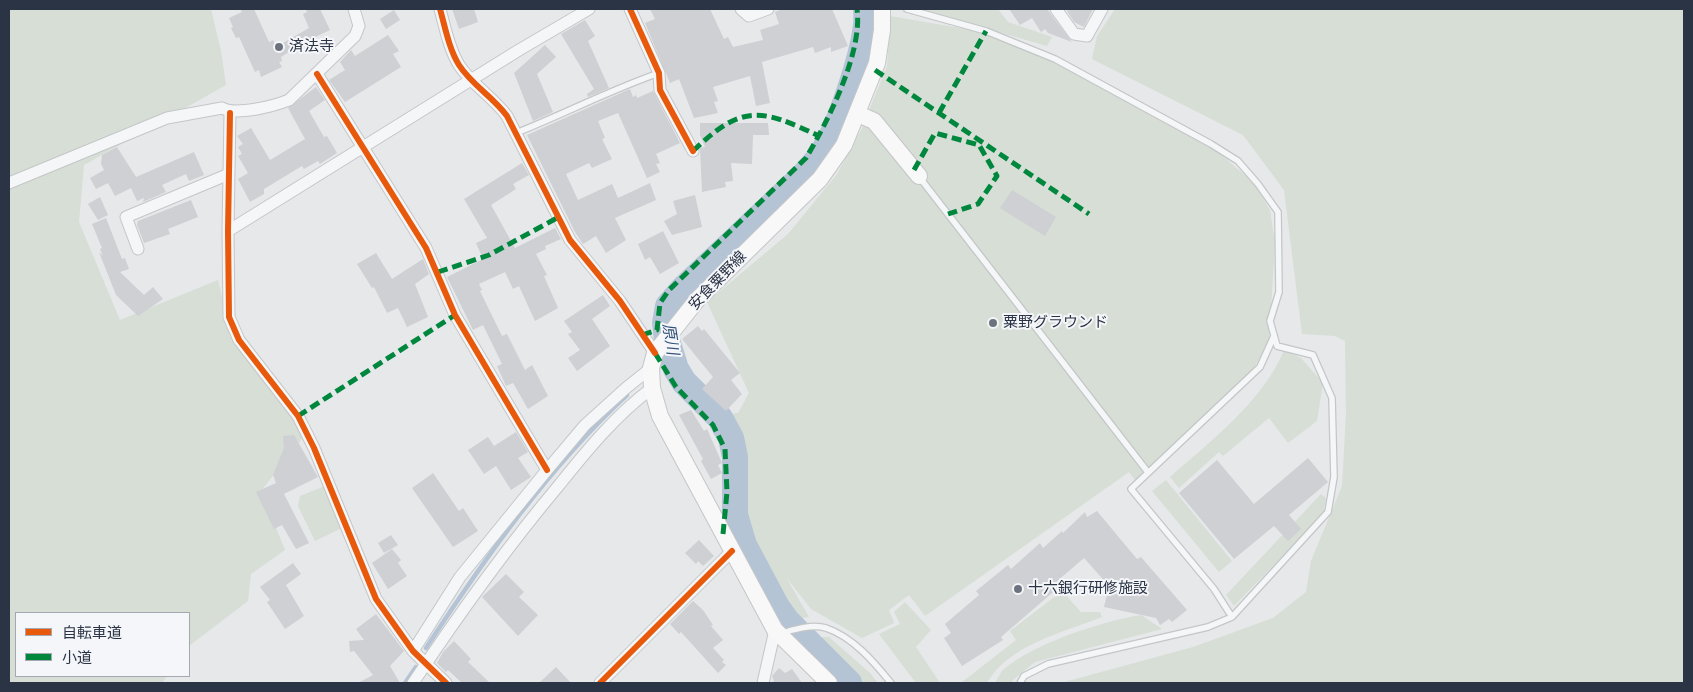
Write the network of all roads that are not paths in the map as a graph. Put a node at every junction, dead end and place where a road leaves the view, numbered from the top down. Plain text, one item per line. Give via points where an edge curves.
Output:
1 (354, 9) edge
2 (440, 9) edge
3 (590, 9) edge
4 (741, 9) edge
5 (768, 9) edge
6 (882, 9) edge
7 (907, 9) edge
8 (1056, 9) edge
9 (1102, 9) edge
10 (635, 10) edge
11 (659, 73) junction
12 (317, 74) junction
13 (472, 80) junction
14 (230, 112) junction
15 (858, 114) junction
16 (516, 133) junction
17 (364, 148) junction
18 (693, 151) dead end
19 (229, 174) junction
20 (919, 176) joint
21 (9, 183) edge
22 (228, 231) junction
23 (138, 249) dead end
24 (1274, 336) junction
25 (656, 356) junction
26 (652, 388) junction
27 (547, 470) junction
28 (1147, 471) junction
29 (732, 552) junction
30 (1232, 617) junction
31 (782, 632) junction
32 (413, 651) junction
33 (426, 664) junction
34 (413, 683) edge
35 (446, 683) edge
36 (600, 683) edge
37 (763, 683) edge
38 (829, 683) edge
39 (891, 683) edge
40 (1020, 683) edge

1 - 12 street via 359,26 355,36
2 - 13 street via 459,64
3 - 13 street
4 - 5 street via 749,16
6 - 15 main road, 安食粟野線 via 877,63
7 - 24 lane via 986,31 1055,59 1238,161 1278,212 1279,292 1270,321
8 - 9 street via 1074,34 1087,36
10 - 11 street
11 - 16 lane via 613,89
11 - 18 street via 660,90
12 - 14 street via 289,100
12 - 17 street
13 - 16 street via 495,100
13 - 17 street
14 - 19 street
14 - 21 street via 222,108 167,118
15 - 20 main road via 874,121
15 - 25 main road, 安食粟野線 via 844,145 820,179 697,300
16 - 25 street via 570,240 620,301
17 - 22 street
17 - 27 street via 426,248 455,315
19 - 22 street
19 - 23 street via 126,217
20 - 28 lane
22 - 32 street via 230,317 239,340 298,416 376,599
24 - 28 lane via 1260,367
24 - 30 lane via 1276,346 1313,356 1318,363 1332,398 1334,477 1328,512
25 - 26 main road
25 - 27 street via 585,425
26 - 29 main road via 660,416
26 - 33 street via 603,431 518,534
27 - 32 street via 460,577
28 - 30 lane via 1131,489 1214,589
29 - 31 main road
29 - 36 street
30 - 40 lane via 1208,627 1048,664 1024,676
31 - 37 street
31 - 38 main road
31 - 39 lane via 826,628 867,655
32 - 33 street
33 - 34 street
33 - 35 street

